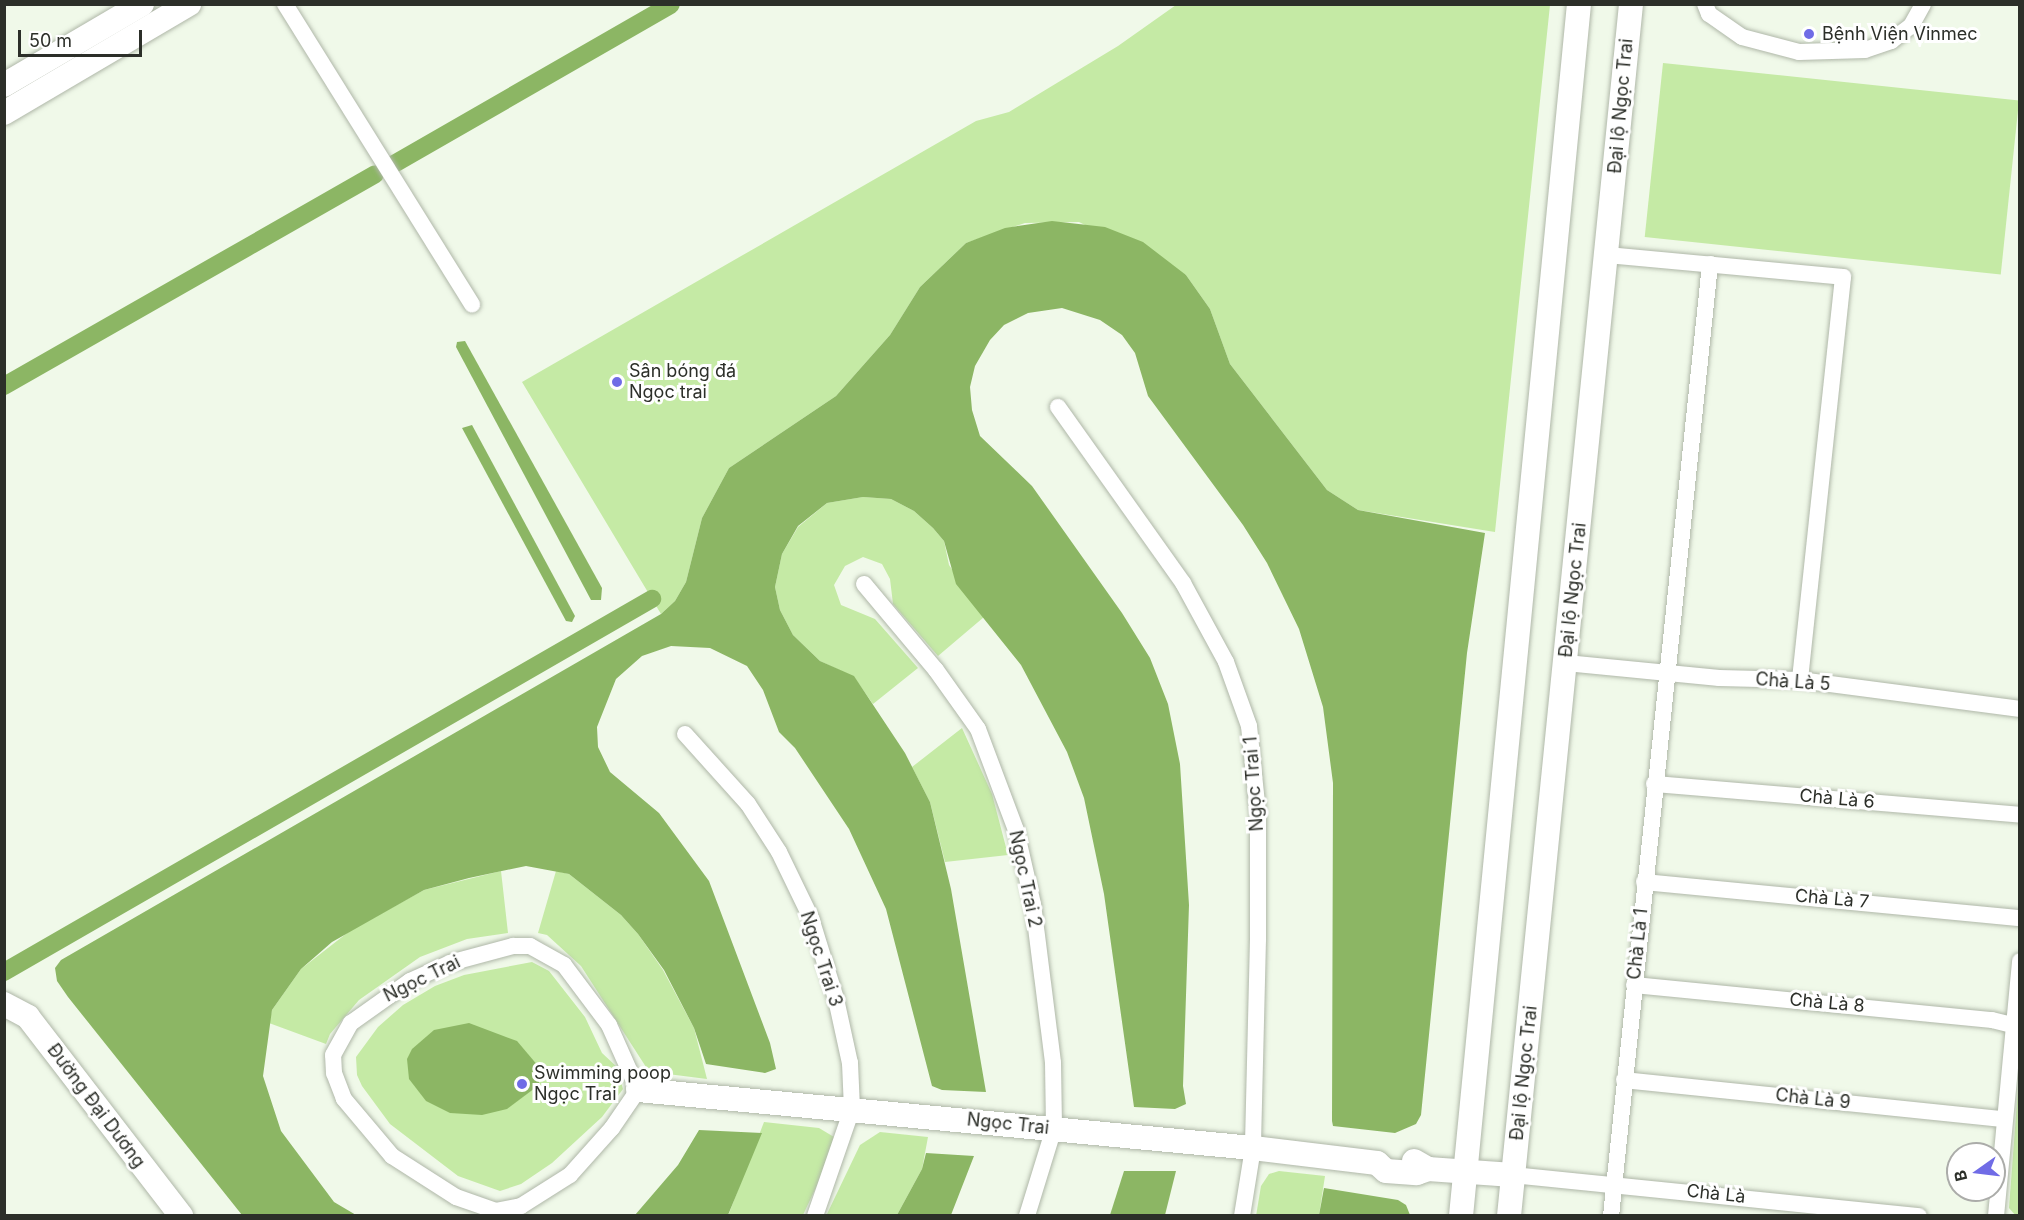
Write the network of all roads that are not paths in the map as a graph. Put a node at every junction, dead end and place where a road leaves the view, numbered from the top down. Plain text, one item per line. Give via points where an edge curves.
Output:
1 (142, 4) edge
2 (189, 4) edge
3 (285, 4) edge
4 (1579, 4) edge
5 (1631, 4) edge
6 (1705, 4) edge
7 (1923, 4) edge
8 (4, 85) edge
9 (4, 113) edge
10 (1607, 255) junction
11 (1710, 264) junction
12 (472, 304) dead end
13 (1058, 407) dead end
14 (864, 584) dead end
15 (1566, 663) junction
16 (1667, 673) junction
17 (1800, 680) junction
18 (2019, 709) edge
19 (685, 734) dead end
20 (1654, 784) junction
21 (2019, 815) edge
22 (1644, 882) junction
23 (2019, 918) edge
24 (2019, 961) edge
25 (1634, 985) junction
26 (4, 1004) edge
27 (2016, 1027) edge
28 (1624, 1080) junction
29 (638, 1090) junction
30 (852, 1109) junction
31 (2002, 1119) junction
32 (1054, 1128) junction
33 (1253, 1148) junction
34 (1466, 1173) junction
35 (1513, 1175) junction
36 (1614, 1184) junction
37 (181, 1215) edge
38 (815, 1215) edge
39 (1027, 1215) edge
40 (1242, 1215) edge
41 (1461, 1215) edge
42 (1509, 1215) edge
43 (1611, 1215) edge
44 (1919, 1215) edge
45 (1996, 1215) edge

1 - 8 main road
2 - 9 main road
3 - 12 street
4 - 34 main road
5 - 10 main road, Đại lộ Ngọc Trai
6 - 7 street via 1709,14 1742,37 1799,52 1865,50 1892,41 1911,26
10 - 11 street
10 - 15 main road, Đại lộ Ngọc Trai
11 - 16 street, Chà Là 1
11 - 17 street via 1843,277
13 - 33 street, Ngọc Trai 1 via 1183,583 1226,662 1249,726 1258,813
14 - 32 street, Ngọc Trai 2 via 954,693 978,729 996,770 1033,904 1053,1063
15 - 16 street, Chà Là 5
15 - 35 main road, Đại lộ Ngọc Trai
16 - 17 street, Chà Là 5
16 - 20 street, Chà Là 1
17 - 18 street, Chà Là 5
19 - 30 street, Ngọc Trai 3 via 748,804 779,852 811,918 850,1063
20 - 21 street, Chà Là 6
20 - 22 street, Chà Là 1
22 - 23 street, Chà Là 7
22 - 25 street, Chà Là 1
24 - 27 street
25 - 27 street, Chà Là 8 via 1992,1020
25 - 28 street, Chà Là 1
26 - 37 main road, Đường Đại Dương via 28,1017
27 - 31 street
28 - 31 street, Chà Là 9
28 - 36 street, Chà Là 1
29 - 29 street, Ngọc Trai via 595,1003 564,965 531,946 486,950 410,981 351,1023 333,1055 334,1073 344,1099 392,1156 456,1197 495,1211 521,1206 570,1175 612,1128
29 - 30 main road, Ngọc Trai
30 - 32 main road, Ngọc Trai
30 - 38 street, Ngọc Trai 3
31 - 45 street
32 - 33 main road, Ngọc Trai
32 - 39 street, Ngọc Trai 2
33 - 34 main road, Ngọc Trai via 1377,1163 1386,1171 1417,1173 1428,1169
33 - 40 street, Ngọc Trai 1
34 - 35 main road
34 - 41 main road
35 - 36 street, Chà Là
35 - 42 main road, Đại lộ Ngọc Trai
36 - 43 street, Chà Là 1
36 - 44 street, Chà Là

